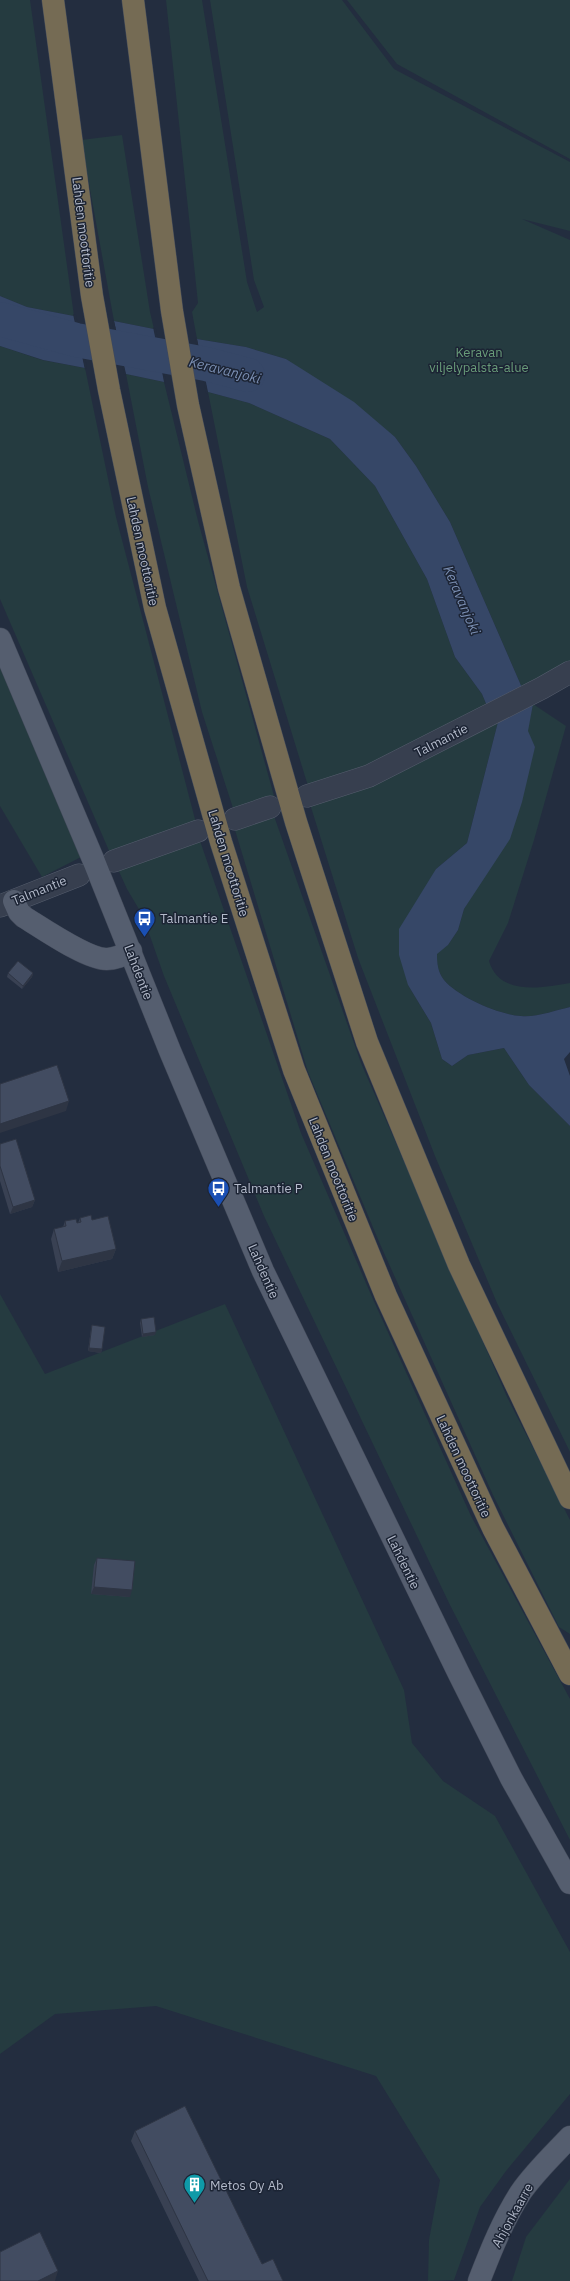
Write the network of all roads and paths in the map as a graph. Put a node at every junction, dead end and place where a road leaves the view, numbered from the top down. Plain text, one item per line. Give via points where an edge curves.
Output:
1 (53, 0) edge
2 (133, 0) edge
3 (0, 639) edge
4 (570, 672) edge
5 (307, 796) dead end
6 (270, 807) dead end
7 (235, 819) dead end
8 (198, 831) dead end
9 (114, 861) dead end
10 (79, 875) dead end
11 (7, 903) edge
12 (131, 951) junction
13 (570, 1498) edge
14 (570, 1674) edge
15 (570, 1883) edge
16 (570, 2137) edge
17 (479, 2281) edge

1 - 14 highway, Lahden moottoritie via 92,296 109,390 155,608 221,842 294,1070 389,1304 493,1528
2 - 13 highway via 172,312 188,404 231,595 296,822 367,1042 459,1265
3 - 12 main road, Lahdentie
4 - 5 street, Talmantie via 369,776
6 - 7 street
8 - 9 street
10 - 11 street, Talmantie
11 - 12 main road via 24,917 84,952 106,959 117,958
12 - 15 main road, Lahdentie via 170,1051 263,1271 511,1778
16 - 17 main road, Ahjonkaarre via 521,2193 498,2233

